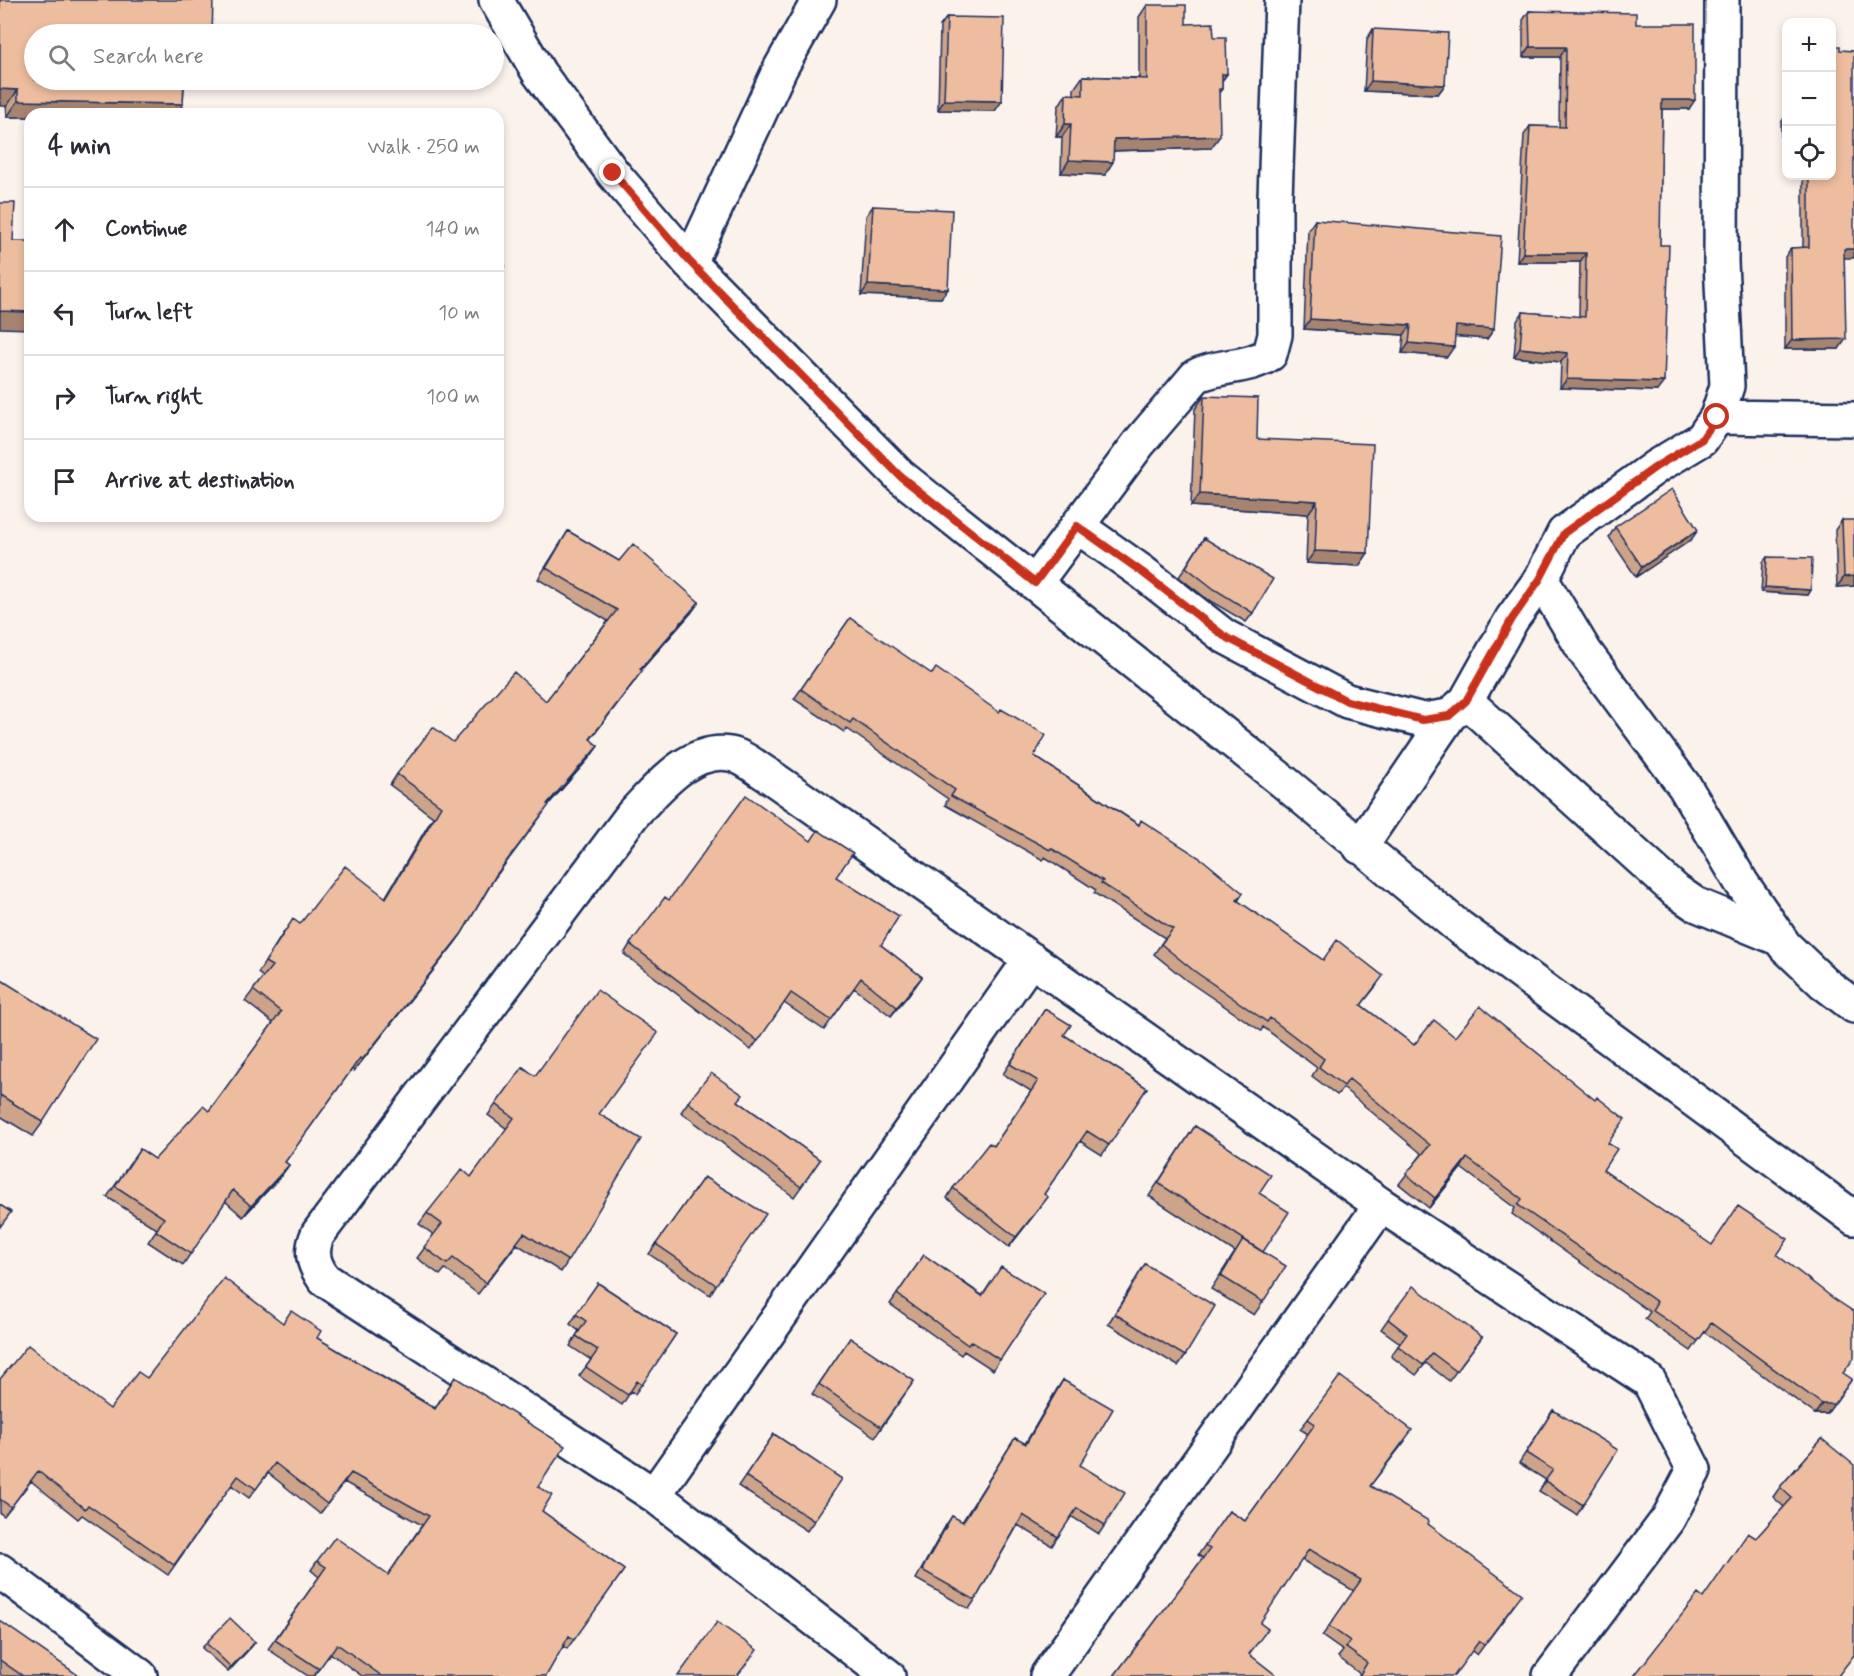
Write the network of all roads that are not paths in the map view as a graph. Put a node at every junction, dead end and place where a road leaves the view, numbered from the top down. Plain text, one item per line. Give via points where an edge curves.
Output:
1 (496, 0) edge
2 (819, 0) edge
3 (1282, 0) edge
4 (1722, 0) edge
5 (690, 262) junction
6 (1717, 417) junction
7 (1854, 419) edge
8 (1077, 526) junction
9 (1540, 579) junction
10 (1035, 583) junction
11 (1458, 708) junction
12 (1360, 847) junction
13 (1780, 939) junction
14 (1031, 959) junction
15 (1854, 1006) edge
16 (1381, 1205) junction
17 (1854, 1218) edge
18 (654, 1495) junction
19 (0, 1571) edge
20 (140, 1676) edge
21 (888, 1676) edge
22 (1047, 1676) edge
23 (1550, 1676) edge

1 - 5 street via 539,73 613,173
2 - 5 street via 780,69
3 - 8 street via 1275,335 1270,354 1256,363 1209,370 1196,376 1138,443
4 - 6 street via 1721,262 1727,386
5 - 10 street via 900,476
6 - 7 street
6 - 9 street via 1702,439 1657,466 1564,533
8 - 10 street
8 - 11 street via 1224,636 1347,701 1423,720
9 - 11 street
9 - 13 street via 1586,652 1685,787
10 - 12 street
11 - 12 street
11 - 13 street via 1676,891
12 - 17 street via 1455,924
13 - 15 street via 1824,983
14 - 16 street
14 - 18 street
14 - 18 street via 771,777 731,754 706,755 672,773 633,814 318,1234 313,1259 324,1279
16 - 22 street
16 - 23 street via 1649,1381 1694,1470 1668,1519
18 - 21 street
19 - 20 street

